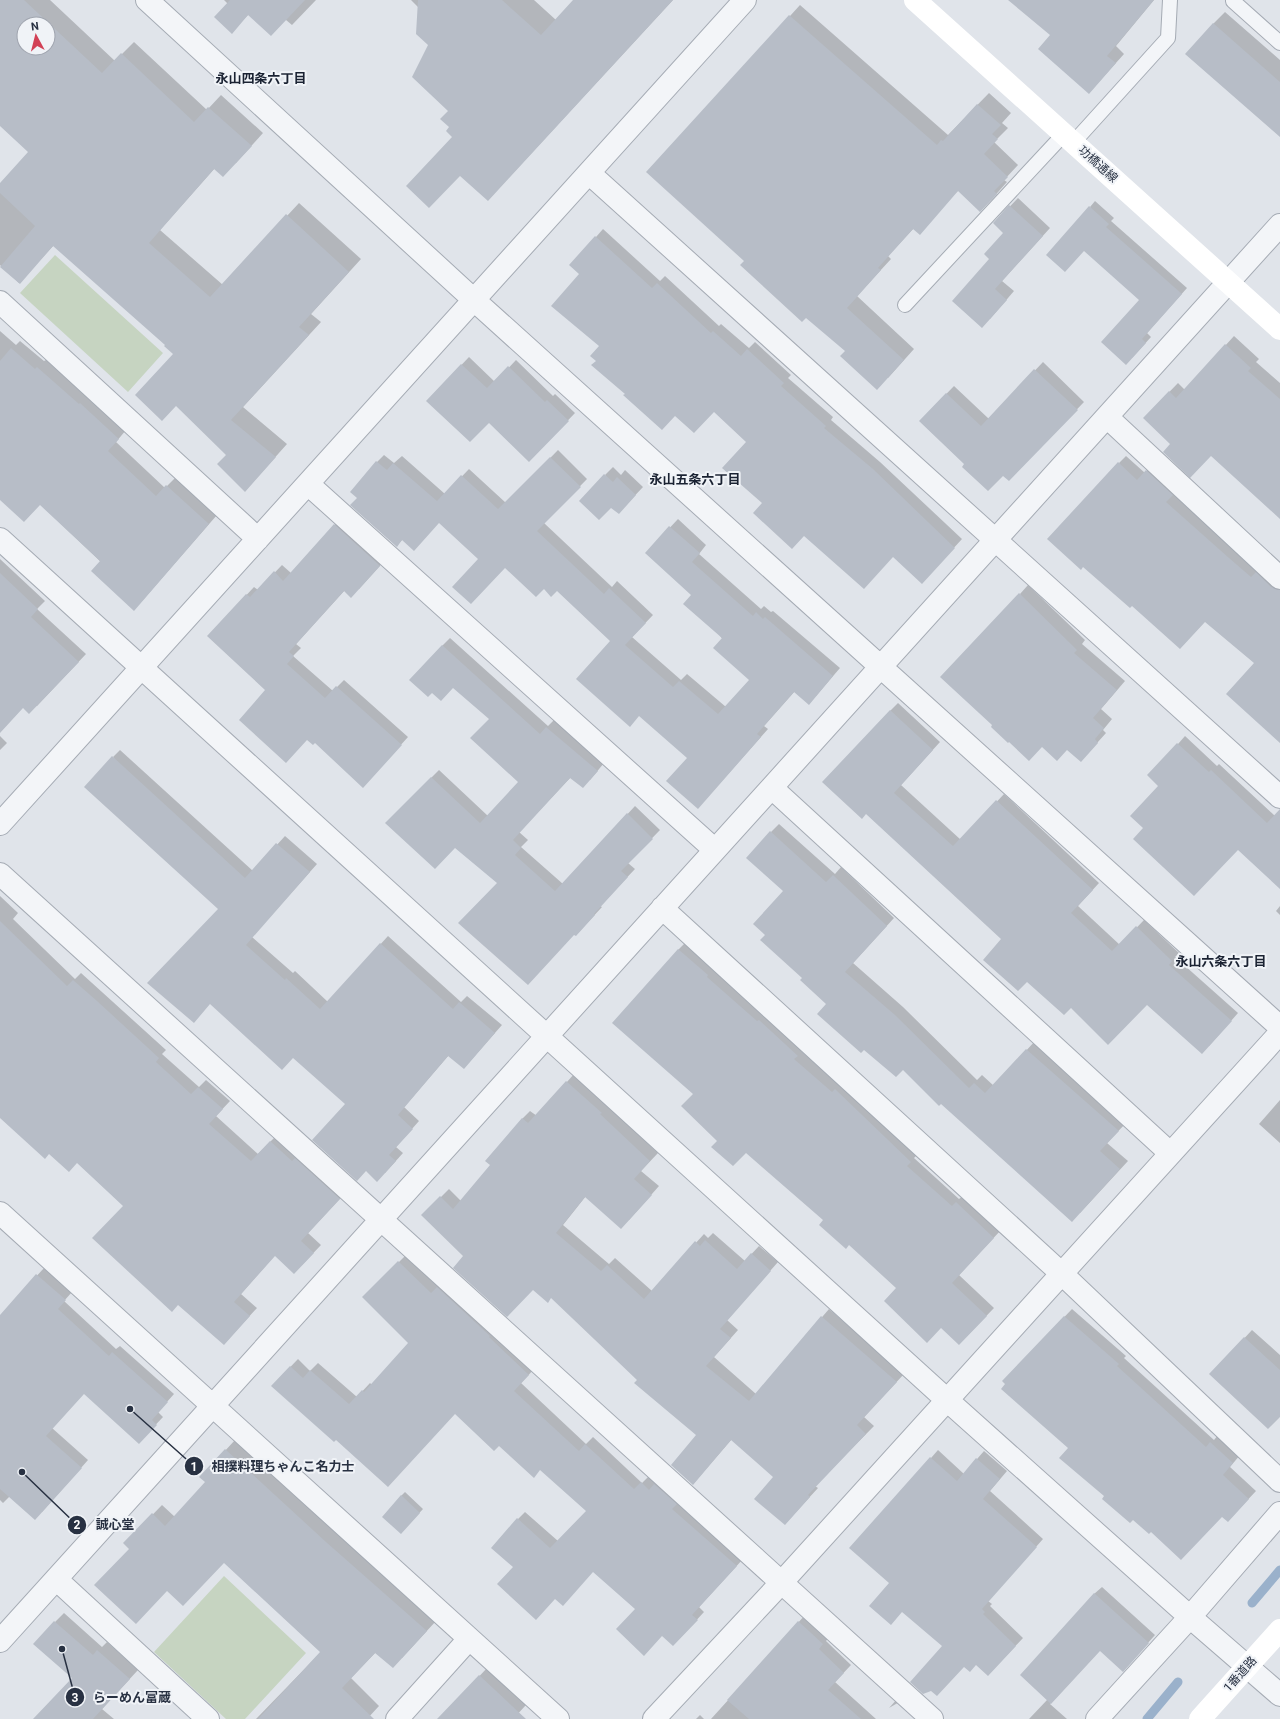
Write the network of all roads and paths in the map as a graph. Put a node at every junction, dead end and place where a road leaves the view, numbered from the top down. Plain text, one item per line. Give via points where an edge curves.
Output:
1 (147, 0) edge
2 (746, 0) edge
3 (915, 0) edge
4 (1170, 0) edge
5 (1233, 1) dead end
6 (1280, 44) edge
7 (1069, 138) junction
8 (589, 173) junction
9 (1280, 225) edge
10 (1229, 282) junction
11 (474, 300) junction
12 (0, 302) edge
13 (905, 305) dead end
14 (1280, 329) edge
15 (1107, 417) junction
16 (308, 484) junction
17 (0, 539) edge
18 (258, 539) junction
19 (996, 540) junction
20 (1280, 578) edge
21 (882, 666) junction
22 (142, 667) junction
23 (772, 788) junction
24 (1280, 797) edge
25 (0, 824) edge
26 (716, 850) junction
27 (0, 874) edge
28 (662, 908) junction
29 (1280, 1027) edge
30 (1280, 1033) edge
31 (548, 1035) junction
32 (1170, 1153) junction
33 (0, 1213) edge
34 (381, 1219) junction
35 (1061, 1273) junction
36 (947, 1400) junction
37 (213, 1406) junction
38 (1280, 1481) edge
39 (1280, 1513) edge
40 (56, 1579) junction
41 (782, 1582) junction
42 (1190, 1617) junction
43 (1280, 1630) edge
44 (469, 1639) junction
45 (0, 1641) edge
46 (1248, 1666) junction
47 (1280, 1695) edge
48 (208, 1719) edge
49 (397, 1719) edge
50 (558, 1719) edge
51 (654, 1719) edge
52 (932, 1719) edge
53 (1097, 1719) edge
54 (1200, 1719) edge

1 - 11 street
2 - 8 street
3 - 7 street, 功橋通線
4 - 7 lane via 1168,38
5 - 6 lane
7 - 10 street, 功橋通線
7 - 13 lane
8 - 11 street
8 - 19 street
9 - 10 street
10 - 14 street, 功橋通線
10 - 15 street
11 - 16 street
11 - 21 street
12 - 18 street
15 - 19 street
15 - 20 street
16 - 18 street
16 - 26 street
17 - 22 street
18 - 22 street
19 - 21 street
19 - 24 street
21 - 23 street
21 - 29 street
22 - 25 street
22 - 31 street
23 - 26 street
23 - 32 street
26 - 28 street
27 - 34 street
28 - 31 street
28 - 35 street
30 - 32 street
31 - 34 street
31 - 36 street
32 - 35 street
33 - 37 street
34 - 37 street
34 - 41 street
35 - 36 street
35 - 38 street
36 - 41 street
36 - 42 street
37 - 40 street
37 - 44 street
39 - 42 street
40 - 45 street
40 - 48 street
41 - 51 street
41 - 52 street
42 - 46 street
42 - 53 street
43 - 46 street, 1番道路
44 - 49 street
44 - 50 street
46 - 47 street
46 - 54 street, 1番道路

